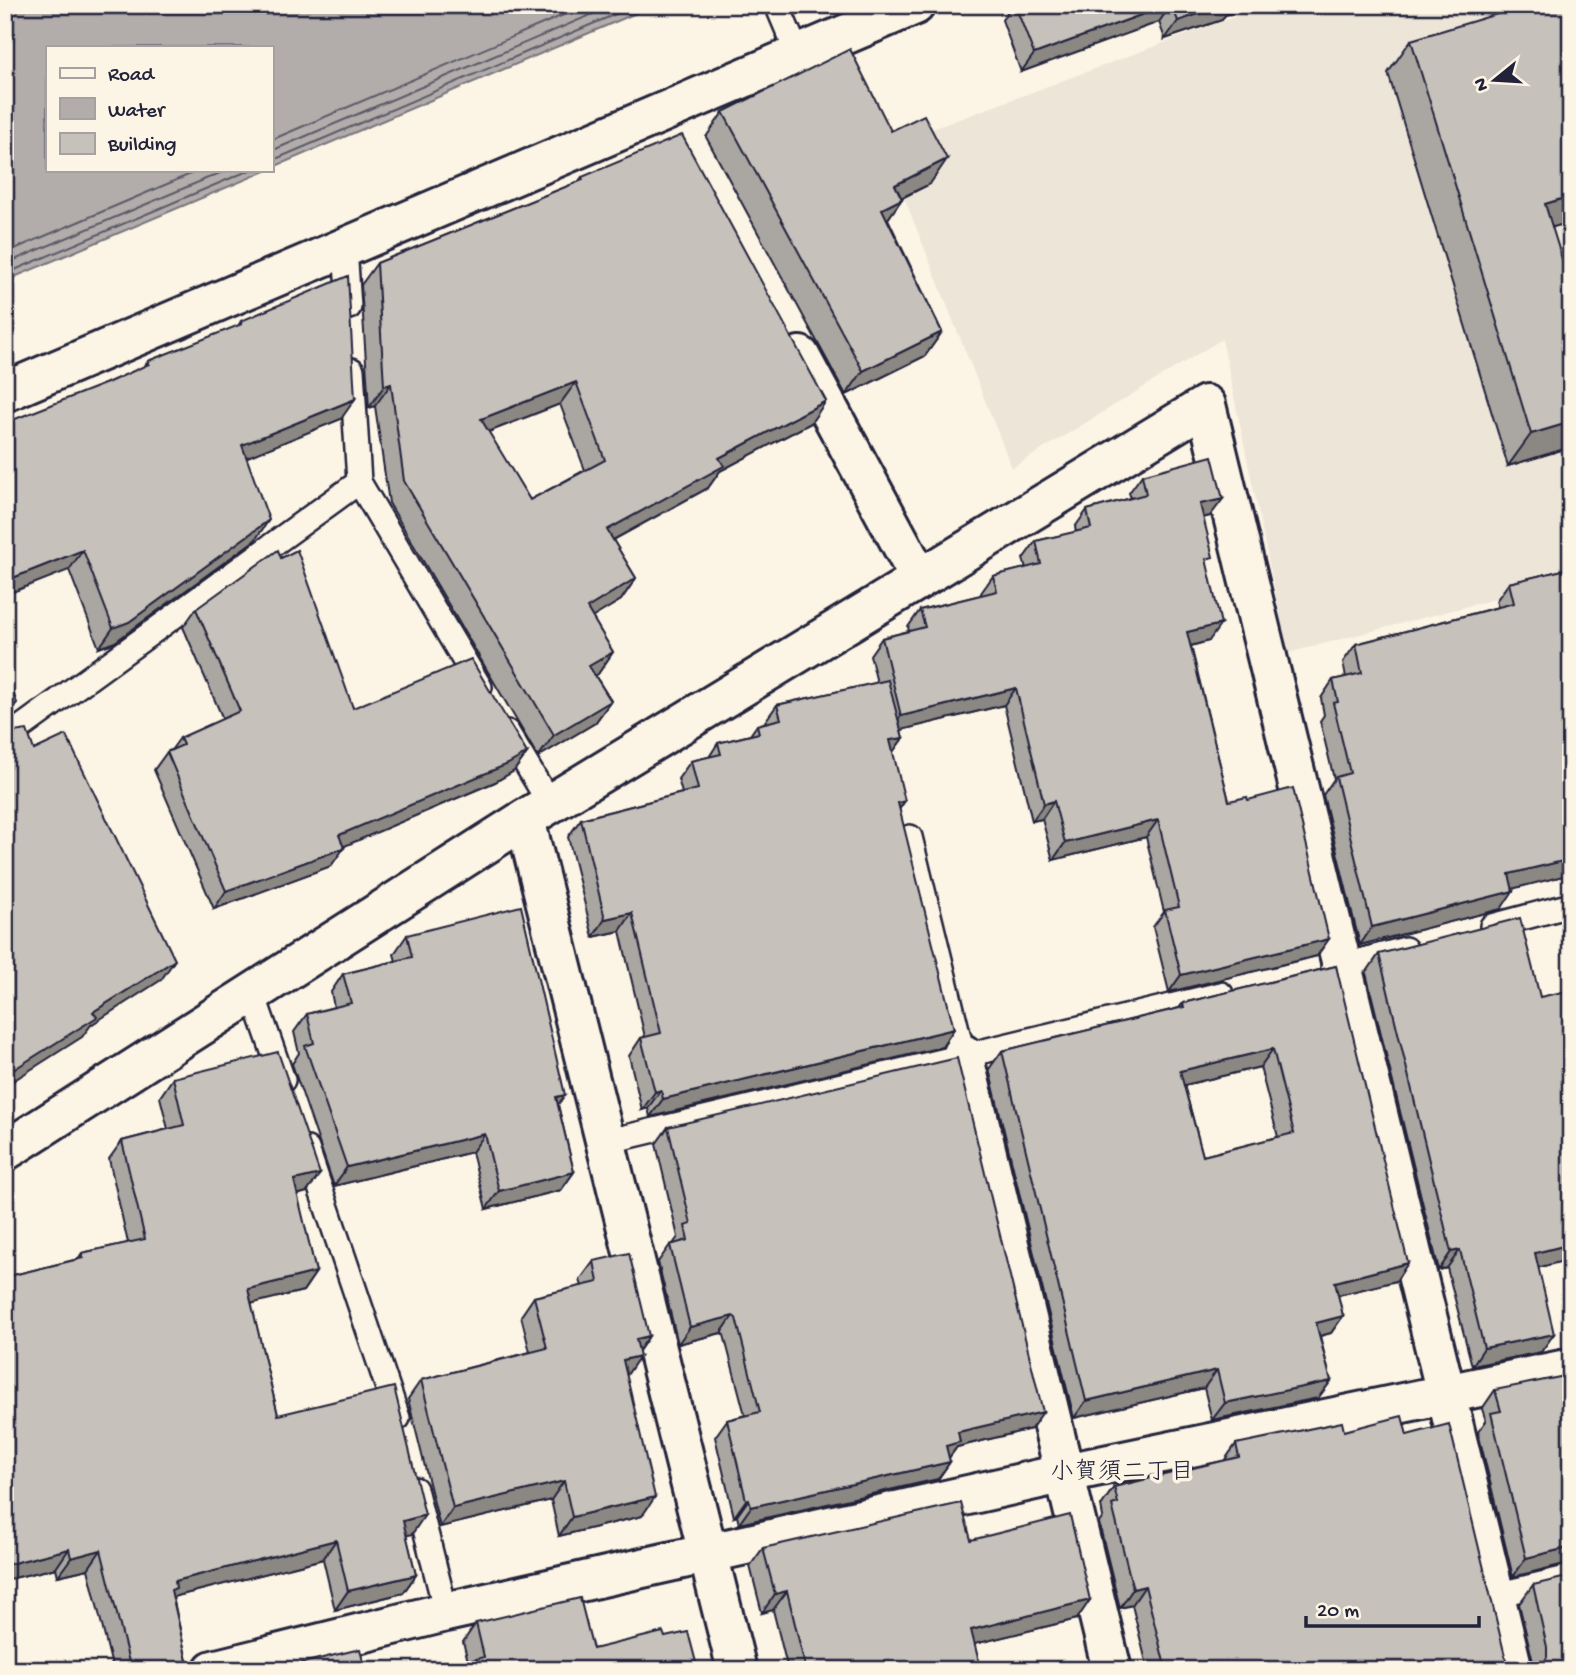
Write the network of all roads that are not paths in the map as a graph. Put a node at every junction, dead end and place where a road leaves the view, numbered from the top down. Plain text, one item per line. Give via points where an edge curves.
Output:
1 (777, 5) edge
2 (915, 5) edge
3 (798, 55) junction
4 (345, 248) junction
5 (780, 320) edge
6 (5, 392) edge
7 (359, 482) junction
8 (920, 579) junction
9 (5, 739) edge
10 (538, 811) junction
11 (910, 836) dead end
12 (1571, 905) edge
13 (1464, 933) edge
14 (1424, 944) edge
15 (1345, 965) junction
16 (1305, 975) edge
17 (1239, 990) edge
18 (253, 993) junction
19 (963, 1054) junction
20 (289, 1096) edge
21 (298, 1122) edge
22 (605, 1142) junction
23 (5, 1152) edge
24 (1571, 1368) edge
25 (1449, 1395) junction
26 (402, 1437) edge
27 (409, 1464) edge
28 (1066, 1474) junction
29 (707, 1553) junction
30 (1571, 1577) edge
31 (1496, 1595) junction
32 (446, 1612) junction
33 (213, 1670) edge
34 (737, 1670) edge
35 (1112, 1670) edge
36 (1513, 1670) edge

1 - 3 lane
2 - 3 street
3 - 4 street via 674,123
4 - 6 street
4 - 7 lane
5 - 8 street
7 - 9 lane
7 - 10 lane
8 - 10 street
8 - 15 street via 1206,405
10 - 18 street
10 - 22 street
11 - 19 lane
12 - 13 lane
14 - 15 lane
15 - 16 lane
15 - 25 street
17 - 19 lane
18 - 20 lane
18 - 23 street
19 - 22 lane
19 - 28 street
21 - 26 lane via 382,1365
22 - 29 street
24 - 25 street
25 - 28 street
25 - 31 street
27 - 32 lane
28 - 29 street
28 - 35 street
29 - 32 street
29 - 34 street
30 - 31 lane
31 - 36 street
32 - 33 street

